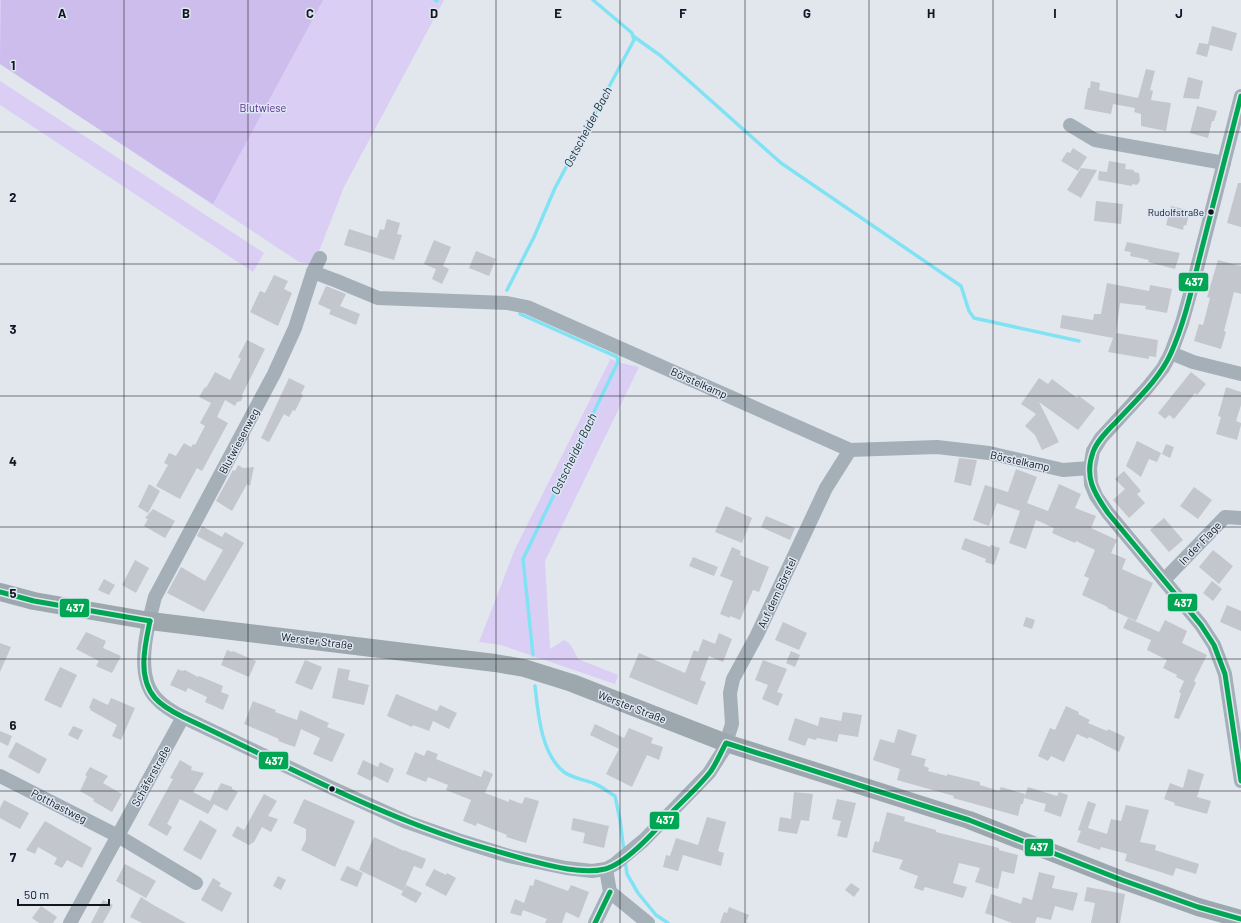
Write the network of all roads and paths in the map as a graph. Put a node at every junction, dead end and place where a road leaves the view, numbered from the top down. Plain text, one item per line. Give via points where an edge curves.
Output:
1 (1241, 96) edge
2 (1070, 125) dead end
3 (1224, 162) junction
4 (320, 258) dead end
5 (313, 272) junction
6 (1171, 353) junction
7 (1241, 374) edge
8 (850, 450) junction
9 (1090, 468) junction
10 (1241, 518) edge
11 (1164, 580) junction
12 (0, 592) edge
13 (150, 621) junction
14 (183, 717) junction
15 (726, 743) junction
16 (1239, 753) edge
17 (0, 776) edge
18 (1241, 781) edge
19 (118, 836) junction
20 (610, 866) junction
21 (196, 883) dead end
22 (610, 892) junction
23 (1241, 919) edge
24 (70, 923) edge
25 (595, 923) edge
26 (648, 923) edge
27 (1240, 923) edge

1 - 3 street
2 - 3 street via 1096,140
3 - 6 street via 1182,323
4 - 5 street, Blutwiesenweg
5 - 8 street, Börstelkamp via 378,298 507,303 527,307
5 - 13 street, Blutwiesenweg via 294,328 274,374 155,597
6 - 7 street via 1193,362
6 - 9 street via 1163,368 1101,438 1093,451
8 - 9 street, Börstelkamp via 937,447 989,454 1064,470
8 - 15 street, Auf dem Börstel via 826,488 757,636 733,679 730,693 732,724
9 - 11 street via 1091,484 1096,496
10 - 11 street, In der Flage via 1225,517
11 - 16 street via 1211,640 1225,674
12 - 13 main road, Werster Straße via 34,601
13 - 14 street, Blutwiesenweg via 144,667 146,680 155,698
13 - 15 main road, Werster Straße via 524,668 572,683
14 - 19 street, Schäferstraße
14 - 20 street, Blutwiesenweg via 332,788 407,822 443,835 509,856 566,868 592,870
15 - 20 street, Auf dem Börstel via 709,773 633,851
15 - 23 main road, Werster Straße via 969,820 1122,880
16 - 18 street
17 - 19 street, Potthastweg
19 - 21 street
19 - 24 street, Schäferstraße
20 - 22 street
22 - 25 street
22 - 26 street
23 - 27 street

